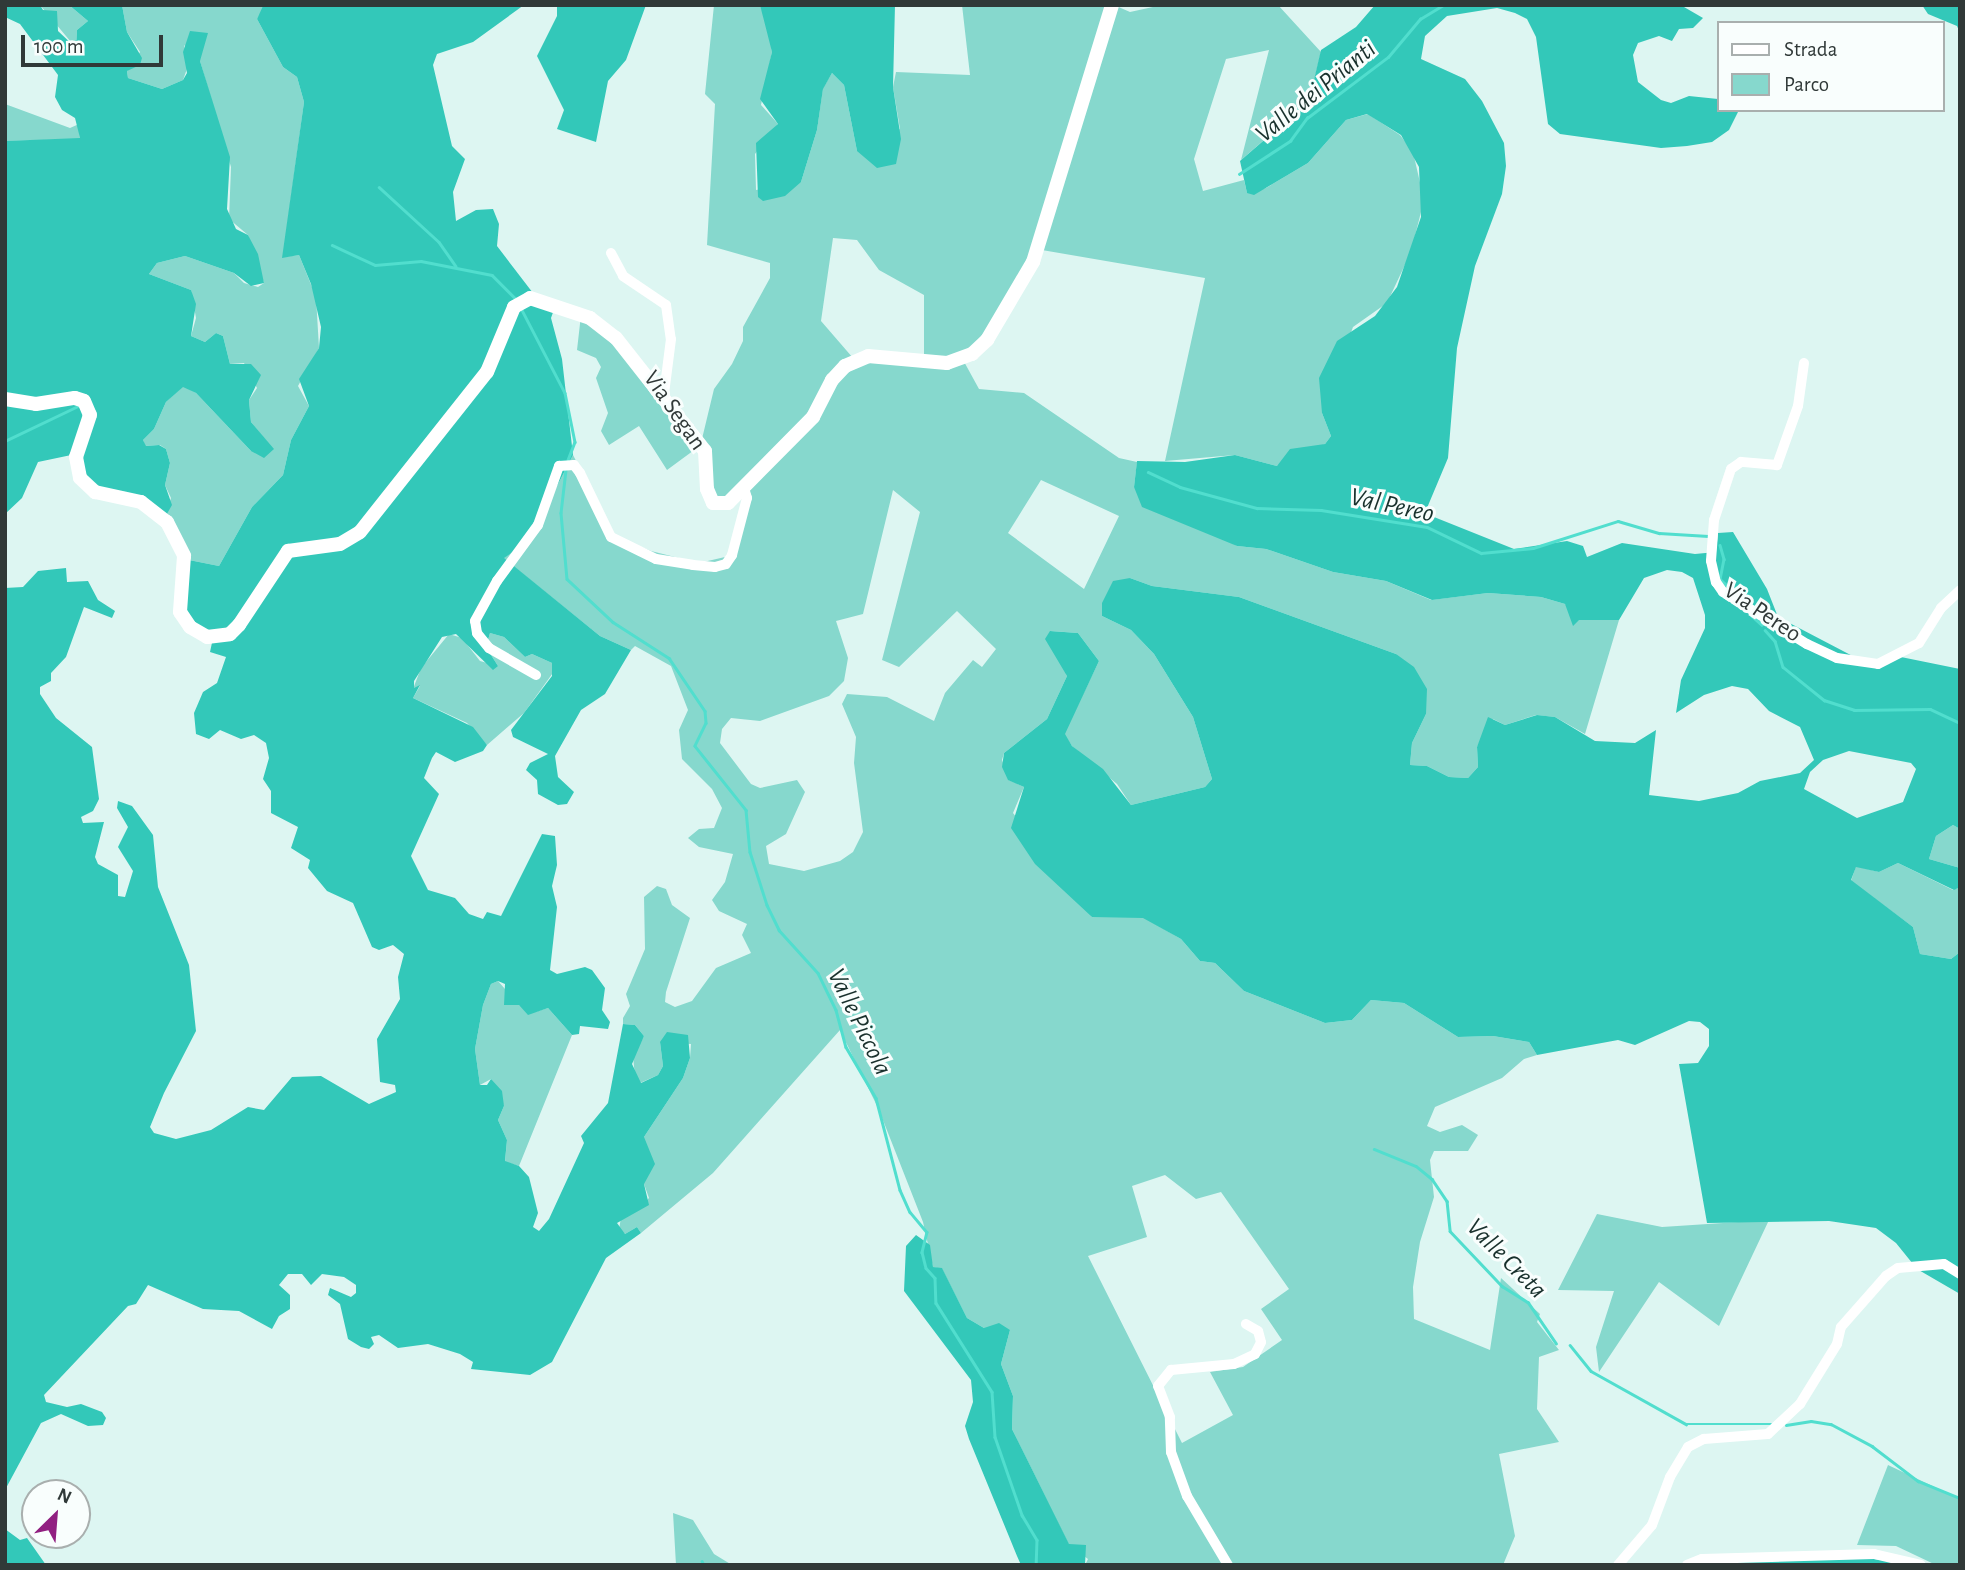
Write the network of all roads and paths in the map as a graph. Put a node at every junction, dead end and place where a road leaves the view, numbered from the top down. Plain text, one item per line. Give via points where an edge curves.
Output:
1 (1112, 5) edge
2 (611, 253) dead end
3 (1804, 363) dead end
4 (664, 394) junction
5 (5, 399) edge
6 (744, 488) junction
7 (1960, 590) edge
8 (536, 675) dead end
9 (1960, 1275) edge
10 (1246, 1324) dead end
11 (1228, 1565) edge
12 (1618, 1565) edge
13 (1687, 1565) edge
14 (1921, 1565) edge

1 - 6 street, Via Segan via 1033,262 987,340 972,354 947,363 876,355 845,366 832,380 813,417
2 - 4 street via 624,276 666,305 671,338
3 - 7 street, Via Pereo via 1798,407 1777,465 1741,462 1731,469 1714,520 1711,561 1716,582 1767,621 1856,664 1878,664 1919,643 1941,608
4 - 5 street, Via Segan via 624,346 597,323 530,298 513,307 487,372 360,532 340,544 288,551 239,625 230,634 207,637 190,627 180,612 184,556 167,522 141,502 95,492 79,478 76,457 90,415 84,401 75,398 36,404
4 - 6 street, Via Segan via 705,452 707,489 713,503 728,503
6 - 8 street via 747,498 732,555 715,567 693,565 656,559 611,537 580,473 574,466 559,467 538,525 510,561 475,621 477,633 489,648
9 - 12 street via 1944,1264 1898,1268 1886,1276 1842,1327 1837,1344 1800,1404 1768,1434 1704,1439 1689,1447 1670,1477 1652,1525
10 - 11 street via 1258,1331 1261,1342 1255,1354 1234,1364 1171,1370 1158,1386 1170,1418 1171,1452 1187,1496
13 - 14 street via 1702,1559 1874,1554

